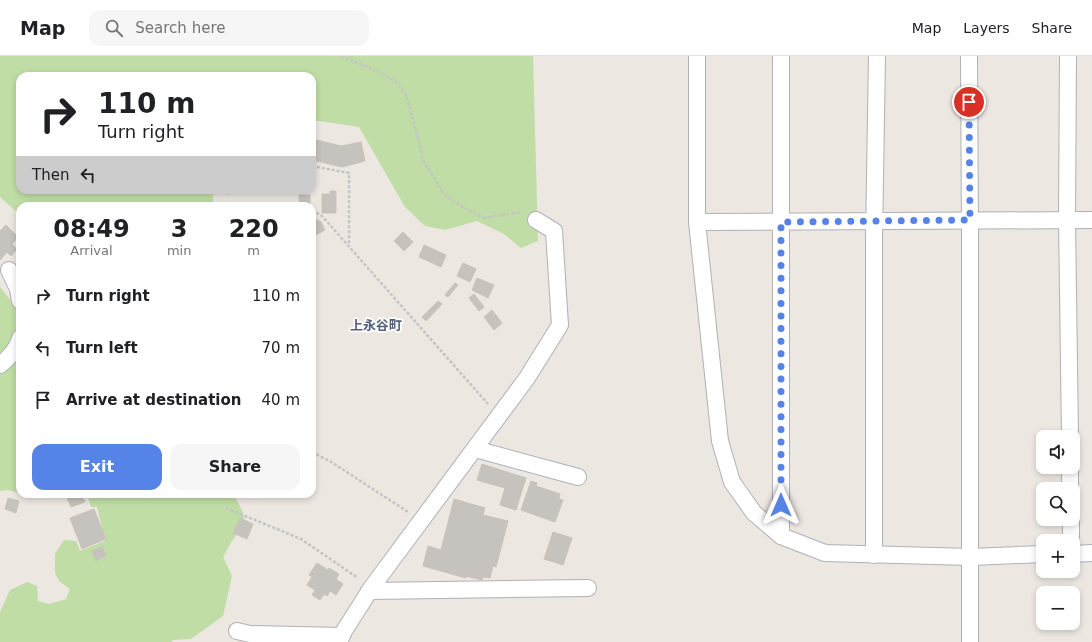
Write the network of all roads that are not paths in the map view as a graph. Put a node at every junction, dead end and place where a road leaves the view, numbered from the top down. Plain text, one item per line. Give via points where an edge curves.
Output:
1 (697, 56) edge
2 (781, 56) edge
3 (877, 56) edge
4 (968, 56) edge
5 (1068, 56) edge
6 (1068, 219) junction
7 (536, 220) road end
8 (874, 220) junction
9 (970, 220) junction
10 (1092, 220) edge
11 (697, 222) junction
12 (781, 222) junction
13 (10, 270) dead end
14 (16, 284) edge
15 (16, 348) edge
16 (0, 365) edge
17 (1070, 430) edge
18 (475, 449) junction
19 (578, 477) dead end
20 (781, 536) junction
21 (1036, 554) edge
22 (1080, 554) edge
23 (1092, 554) edge
24 (874, 555) junction
25 (971, 557) junction
26 (588, 588) dead end
27 (371, 589) junction
28 (237, 631) dead end
29 (340, 639) edge
30 (970, 642) edge

1 - 11 street
2 - 12 street
3 - 8 street
4 - 9 street
5 - 6 street
6 - 9 street
6 - 10 street
6 - 17 street
7 - 18 street via 554,231 560,325 527,378
8 - 9 street
8 - 12 street
8 - 24 street
9 - 25 street
11 - 12 street
11 - 20 street via 720,441 732,482 754,513
12 - 20 street
13 - 14 street
15 - 16 street
18 - 19 street
18 - 27 street
20 - 24 street via 826,553
21 - 25 street
22 - 23 street
24 - 25 street
25 - 30 street
26 - 27 street
27 - 29 street
28 - 29 street

